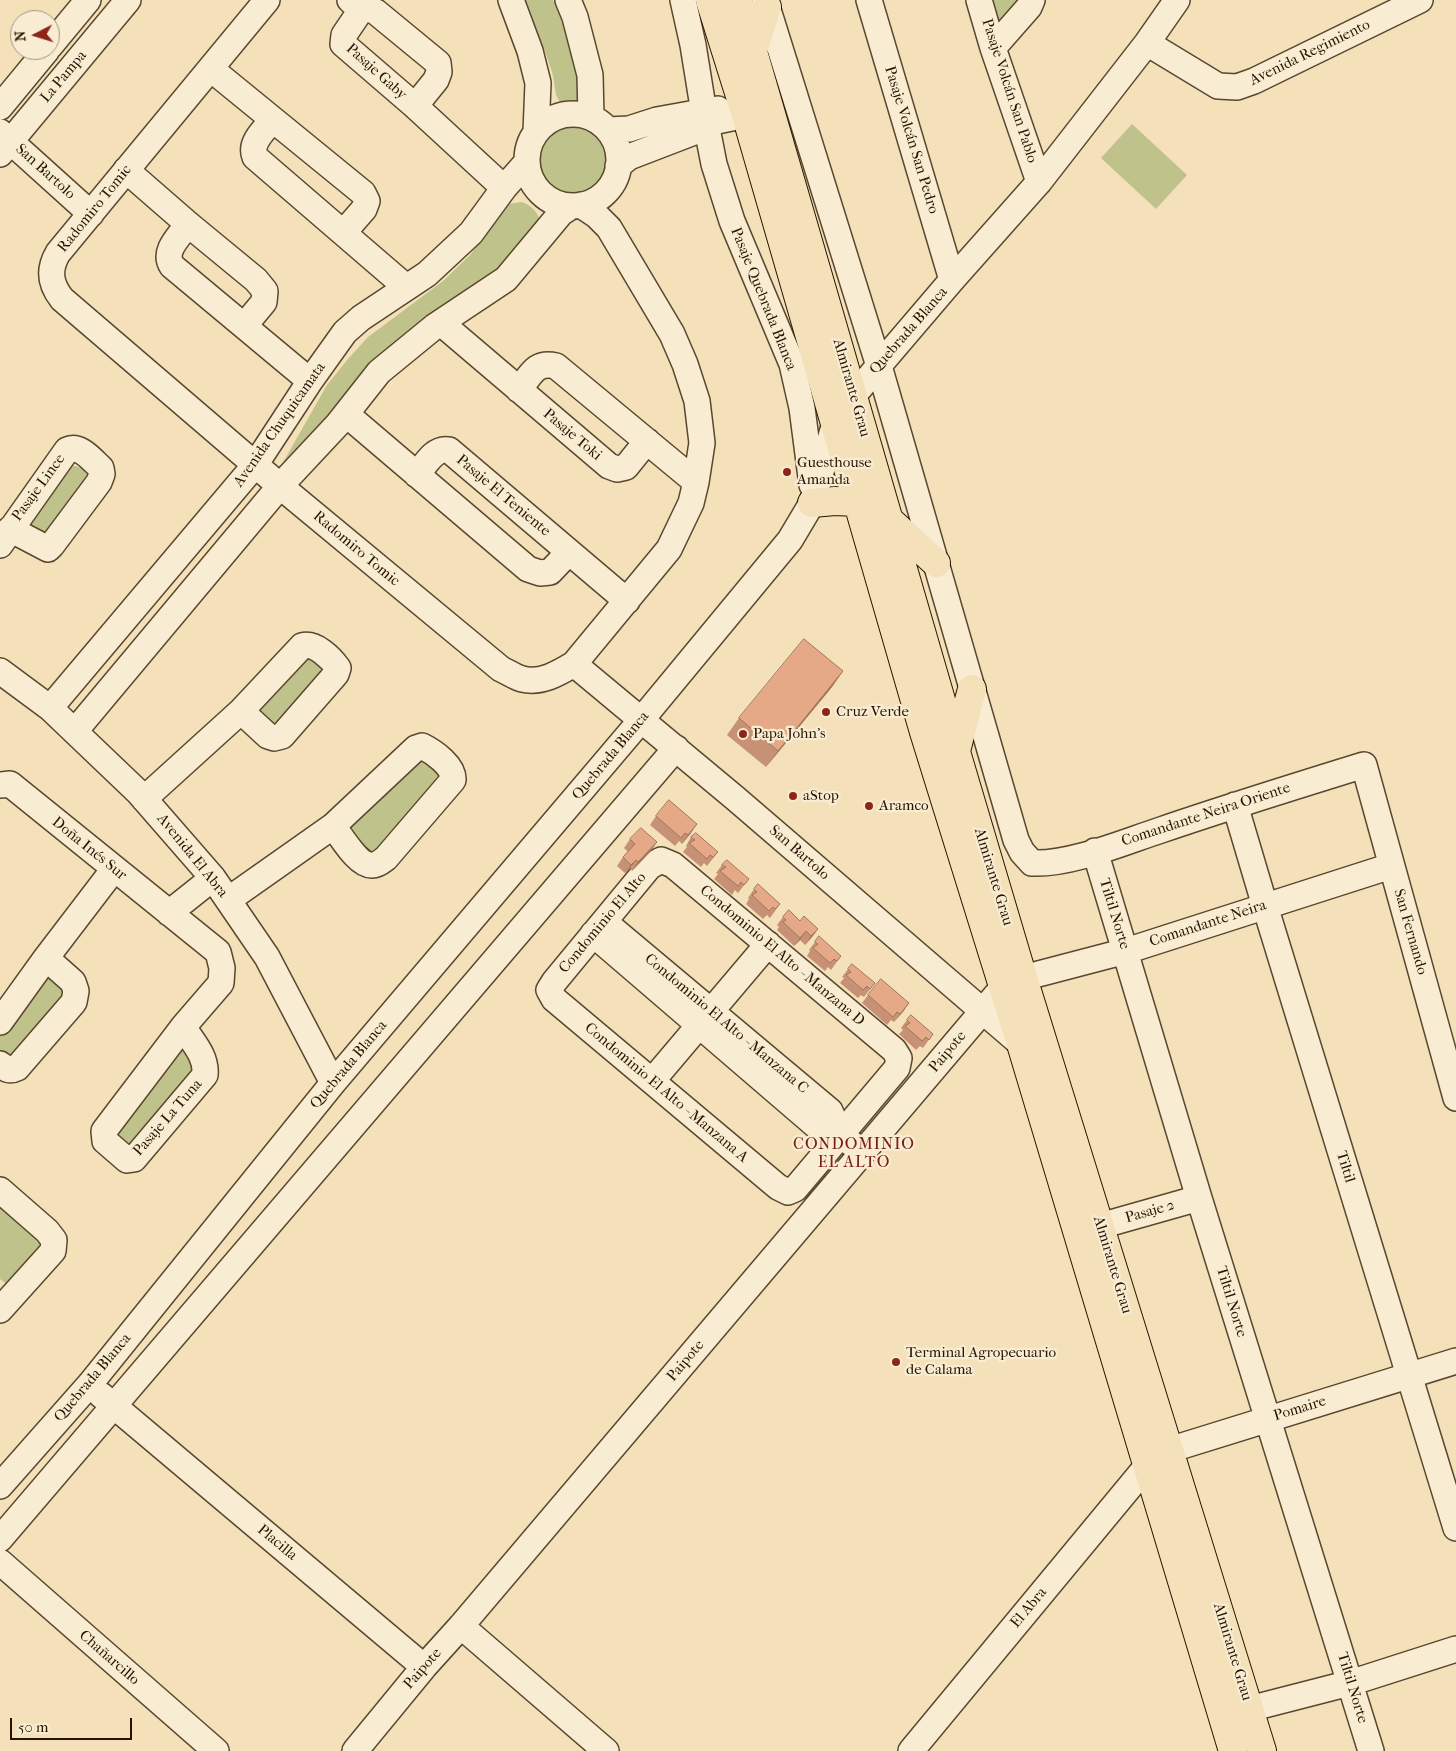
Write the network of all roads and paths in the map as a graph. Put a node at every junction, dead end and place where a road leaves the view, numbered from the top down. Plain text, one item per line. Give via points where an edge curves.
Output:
1 (88, 0) edge
2 (128, 0) edge
3 (267, 0) edge
4 (511, 0) edge
5 (568, 0) edge
6 (683, 0) edge
7 (710, 0) edge
8 (738, 0) edge
9 (869, 0) edge
10 (979, 0) edge
11 (1032, 0) edge
12 (1177, 0) edge
13 (1420, 0) edge
14 (766, 4) edge
15 (355, 5) edge
16 (60, 34) edge
17 (1147, 44) junction
18 (993, 48) junction
19 (752, 51) junction
20 (39, 60) edge
21 (210, 69) junction
22 (415, 106) junction
23 (0, 107) edge
24 (744, 108) junction
25 (273, 120) junction
26 (705, 120) junction
27 (599, 124) junction
28 (536, 132) junction
29 (4, 142) edge
30 (527, 162) junction
31 (618, 166) junction
32 (126, 170) junction
33 (1039, 182) junction
34 (504, 188) junction
35 (605, 192) junction
36 (576, 206) junction
37 (91, 214) junction
38 (188, 224) junction
39 (609, 228) junction
40 (344, 232) junction
41 (952, 280) junction
42 (406, 288) junction
43 (440, 323) junction
44 (244, 326) junction
45 (879, 366) junction
46 (310, 381) junction
47 (519, 390) junction
48 (854, 396) junction
49 (346, 414) junction
50 (834, 423) junction
51 (647, 441) junction
52 (255, 465) junction
53 (417, 475) junction
54 (696, 482) junction
55 (280, 486) junction
56 (856, 502) junction
57 (812, 503) junction
58 (889, 520) junction
59 (568, 552) junction
60 (936, 563) junction
61 (627, 601) junction
62 (574, 664) junction
63 (0, 671) edge
64 (972, 689) junction
65 (50, 708) junction
66 (242, 710) dead end
67 (642, 720) junction
68 (75, 732) junction
69 (676, 748) junction
70 (956, 752) junction
71 (1364, 765) joint
72 (5, 785) edge
73 (144, 799) junction
74 (1235, 805) junction
75 (332, 826) junction
76 (1095, 851) junction
77 (661, 860) joint
78 (1392, 866) junction
79 (114, 869) junction
80 (213, 878) junction
81 (228, 900) junction
82 (1264, 906) junction
83 (169, 913) junction
84 (598, 928) junction
85 (768, 944) junction
86 (1126, 951) junction
87 (218, 952) joint
88 (46, 958) junction
89 (1013, 982) junction
90 (549, 990) joint
91 (982, 1011) junction
92 (705, 1018) junction
93 (0, 1022) edge
94 (183, 1027) junction
95 (1021, 1044) junction
96 (0, 1064) edge
97 (652, 1081) junction
98 (333, 1083) junction
99 (1456, 1098) edge
100 (840, 1134) junction
101 (863, 1152) junction
102 (0, 1190) edge
103 (1199, 1198) junction
104 (1100, 1226) junction
105 (0, 1310) edge
106 (1456, 1361) edge
107 (1409, 1376) junction
108 (90, 1384) junction
109 (122, 1412) junction
110 (1268, 1419) junction
111 (1169, 1450) junction
112 (1147, 1466) junction
113 (2, 1480) edge
114 (1456, 1528) edge
115 (0, 1539) edge
116 (1, 1563) edge
117 (461, 1626) junction
118 (1456, 1649) edge
119 (424, 1667) junction
120 (1350, 1683) junction
121 (1250, 1709) junction
122 (216, 1751) edge
123 (355, 1751) edge
124 (606, 1751) edge
125 (911, 1751) edge
126 (1233, 1751) edge
127 (1262, 1751) edge
128 (1371, 1751) edge

1 - 16 street, La Pampa
2 - 29 street, La Pampa
3 - 21 street, Radomiro Tomic
4 - 28 street, Avenida Chuquicamata via 538,83
5 - 27 street via 590,75
6 - 26 street, Pasaje Quebrada Blanca via 694,45
7 - 24 main road, Almirante Grau
8 - 19 main road, Almirante Grau
9 - 41 street, Pasaje Volcán San Pedro
10 - 18 street, Pasaje Volcán San Pablo
11 - 18 street
12 - 17 street, Quebrada Blanca
13 - 17 street, Avenida Regimiento via 1237,87 1218,86
14 - 19 main road
14 - 45 street
15 - 22 street, Pasaje Gaby via 343,44
15 - 22 street, Pasaje Gaby via 376,12 438,63 436,80
17 - 33 street, Quebrada Blanca
18 - 33 street, Pasaje Volcán San Pablo
19 - 48 main road, Almirante Grau
20 - 23 street, La Pampa
21 - 25 street
21 - 32 street, Radomiro Tomic
22 - 34 street, Pasaje Gaby
24 - 26 street
24 - 50 main road, Almirante Grau
25 - 40 street via 253,145 255,157
25 - 40 street via 363,193 367,201 364,209
26 - 27 street via 656,120 629,129
26 - 31 street via 629,157
26 - 57 street, Pasaje Quebrada Blanca via 714,164 732,221 792,364 808,444
27 - 28 street via 576,114 561,115
27 - 31 street via 617,147
28 - 30 street, Avenida Chuquicamata
29 - 37 street, San Bartolo
30 - 34 street, Avenida Chuquicamata
30 - 36 street via 531,179 541,193 555,202
31 - 35 street via 614,180
32 - 37 street, Radomiro Tomic
32 - 38 street
33 - 41 street, Quebrada Blanca
34 - 42 street, Avenida Chuquicamata via 471,234 427,274
35 - 36 street
35 - 39 street, Radomiro Tomic
36 - 39 street, Radomiro Tomic via 596,215
36 - 43 street via 560,213 506,280
37 - 52 street, Radomiro Tomic via 54,261 51,277 56,293
38 - 44 street via 168,252 168,260
38 - 44 street via 265,291 264,302
39 - 54 street, Radomiro Tomic via 672,334 685,364 697,400 702,443
40 - 42 street
41 - 45 street, Quebrada Blanca
42 - 46 street, Avenida Chuquicamata via 345,332
43 - 47 street, Pasaje Toki
43 - 49 street via 379,372
44 - 46 street
45 - 48 street, Quebrada Blanca
45 - 60 street
46 - 52 street, Avenida Chuquicamata
47 - 51 street via 538,366 556,366
47 - 51 street, Pasaje Toki via 616,469 626,467
48 - 50 street, Quebrada Blanca
48 - 58 main road, Almirante Grau
49 - 53 street
49 - 55 street
50 - 56 main road, Almirante Grau
50 - 57 street, Quebrada Blanca
51 - 54 street
52 - 55 street, Radomiro Tomic
52 - 65 street, Avenida Chuquicamata
53 - 59 street via 528,569 550,572
53 - 59 street, Pasaje El Teniente via 438,450 449,450
54 - 61 street, Radomiro Tomic via 691,503 669,549
55 - 62 street, Radomiro Tomic via 501,669 522,679 537,680 556,675
55 - 68 street
56 - 57 main road
56 - 89 main road, Almirante Grau via 927,741
57 - 67 street, Quebrada Blanca via 790,540
58 - 60 main road
58 - 70 main road, Almirante Grau
59 - 61 street, Pasaje El Teniente
60 - 64 street
61 - 62 street, Radomiro Tomic
62 - 67 street, San Bartolo
63 - 65 street, Avenida El Abra
64 - 70 main road
64 - 76 street, Comandante Neira Oriente via 1022,852 1032,863 1049,864
65 - 68 street, Avenida El Abra
66 - 73 street
67 - 69 street, San Bartolo
67 - 98 street, Quebrada Blanca
68 - 73 street, Avenida El Abra
69 - 91 street, San Bartolo
69 - 109 street
70 - 89 main road, Almirante Grau
71 - 74 street, Comandante Neira Oriente
71 - 78 street, San Fernando
72 - 79 street, Doña Inés Sur
73 - 80 street, Avenida El Abra
74 - 76 street, Comandante Neira Oriente
74 - 82 street, Tiltil
75 - 75 street via 364,864 378,864 453,780 454,774 428,749 416,748
75 - 81 street
76 - 86 street, Tiltil Norte
77 - 84 street, Condominio El Alto via 650,867
77 - 85 street, Condominio El Alto - Manzana D via 673,865
78 - 82 street, Comandante Neira
78 - 99 street, San Fernando
79 - 83 street, Doña Inés Sur
79 - 88 street
80 - 81 street, Avenida El Abra
80 - 83 street
81 - 98 street, Avenida El Abra via 267,957
82 - 86 street, Comandante Neira
82 - 107 street, Tiltil
83 - 87 street, Doña Inés Sur
84 - 90 street, Condominio El Alto
84 - 92 street
85 - 92 street
85 - 100 street, Condominio El Alto - Manzana D via 894,1050 899,1058 897,1068
86 - 89 street, Comandante Neira
86 - 103 street, Tiltil Norte
87 - 94 street, Pasaje La Tuna via 222,968 220,983
88 - 93 street
88 - 96 street via 73,982 76,991 74,1002 17,1068 12,1071
89 - 91 street, Paipote
89 - 95 main road, Almirante Grau
89 - 104 main road, Almirante Grau
90 - 97 street, Condominio El Alto - Manzana A via 554,999
91 - 95 street, San Bartolo
91 - 101 street, Paipote
92 - 97 street
92 - 100 street via 820,1129
94 - 94 street, Pasaje La Tuna via 203,1057 205,1075 134,1159 128,1160 105,1141 104,1131
95 - 112 main road, Almirante Grau
97 - 100 street, Condominio El Alto - Manzana A via 788,1192 795,1189
98 - 108 street, Quebrada Blanca
100 - 101 street
101 - 117 street, Paipote
102 - 105 street via 54,1240 52,1251
103 - 104 street, Pasaje 2
103 - 110 street, Tiltil Norte
104 - 111 main road, Almirante Grau
106 - 107 street, Pomaire
107 - 110 street, Pomaire
107 - 114 street, Tiltil
108 - 109 street, Placilla
108 - 113 street, Quebrada Blanca
109 - 115 street
109 - 119 street, Placilla
110 - 111 street, Pomaire
110 - 120 street, Tiltil Norte
111 - 112 street, Pomaire
111 - 121 main road, Almirante Grau
112 - 125 street, El Abra
112 - 126 main road, Almirante Grau
116 - 122 street, Chañarcillo
117 - 119 street, Paipote
117 - 124 street
118 - 120 street
119 - 123 street, Paipote
120 - 121 street
120 - 128 street, Tiltil Norte
121 - 127 main road, Almirante Grau

